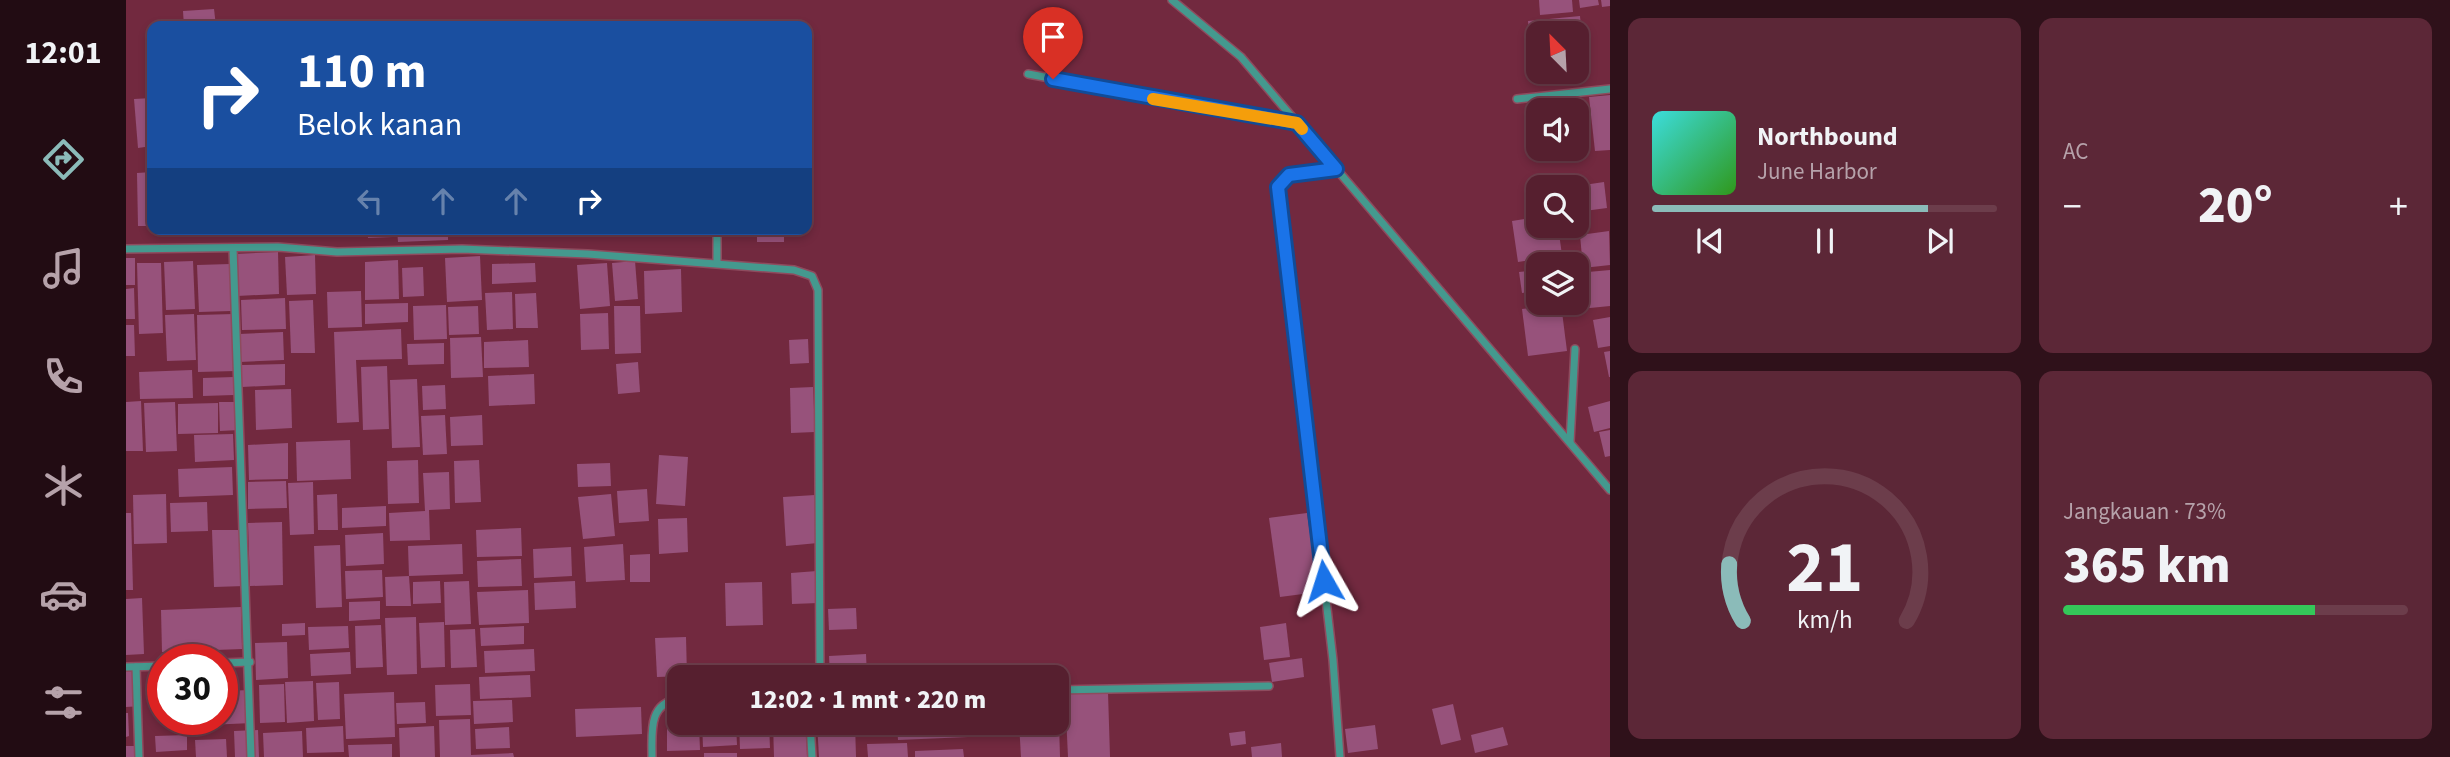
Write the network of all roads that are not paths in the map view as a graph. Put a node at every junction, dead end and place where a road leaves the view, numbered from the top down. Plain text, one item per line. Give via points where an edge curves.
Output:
1 (1172, 0) edge
2 (1028, 74) dead end
3 (1610, 89) edge
4 (1517, 99) dead end
5 (1297, 123) junction
6 (1336, 169) junction
7 (717, 235) edge
8 (233, 247) junction
9 (126, 249) edge
10 (717, 262) junction
11 (1575, 349) dead end
12 (1570, 443) junction
13 (1610, 490) edge
14 (238, 662) edge
15 (250, 662) junction
16 (820, 665) edge
17 (126, 667) edge
18 (136, 667) junction
19 (147, 667) edge
20 (1269, 686) dead end
21 (1069, 690) edge
22 (667, 701) edge
23 (810, 735) edge
24 (139, 757) edge
25 (251, 757) edge
26 (652, 757) edge
27 (811, 757) edge
28 (1340, 757) edge

1 - 5 street via 1241,57
2 - 5 street
3 - 4 street
5 - 6 street
6 - 12 street
6 - 28 street via 1289,175 1278,187 1333,660
7 - 10 street
8 - 9 street
8 - 10 street via 475,249
8 - 15 street
10 - 16 street via 794,270 812,276 818,290
11 - 12 street
12 - 13 street
14 - 15 street
15 - 25 street
17 - 18 street
18 - 19 street
18 - 24 street
20 - 21 street
22 - 26 street via 656,713
23 - 27 street

